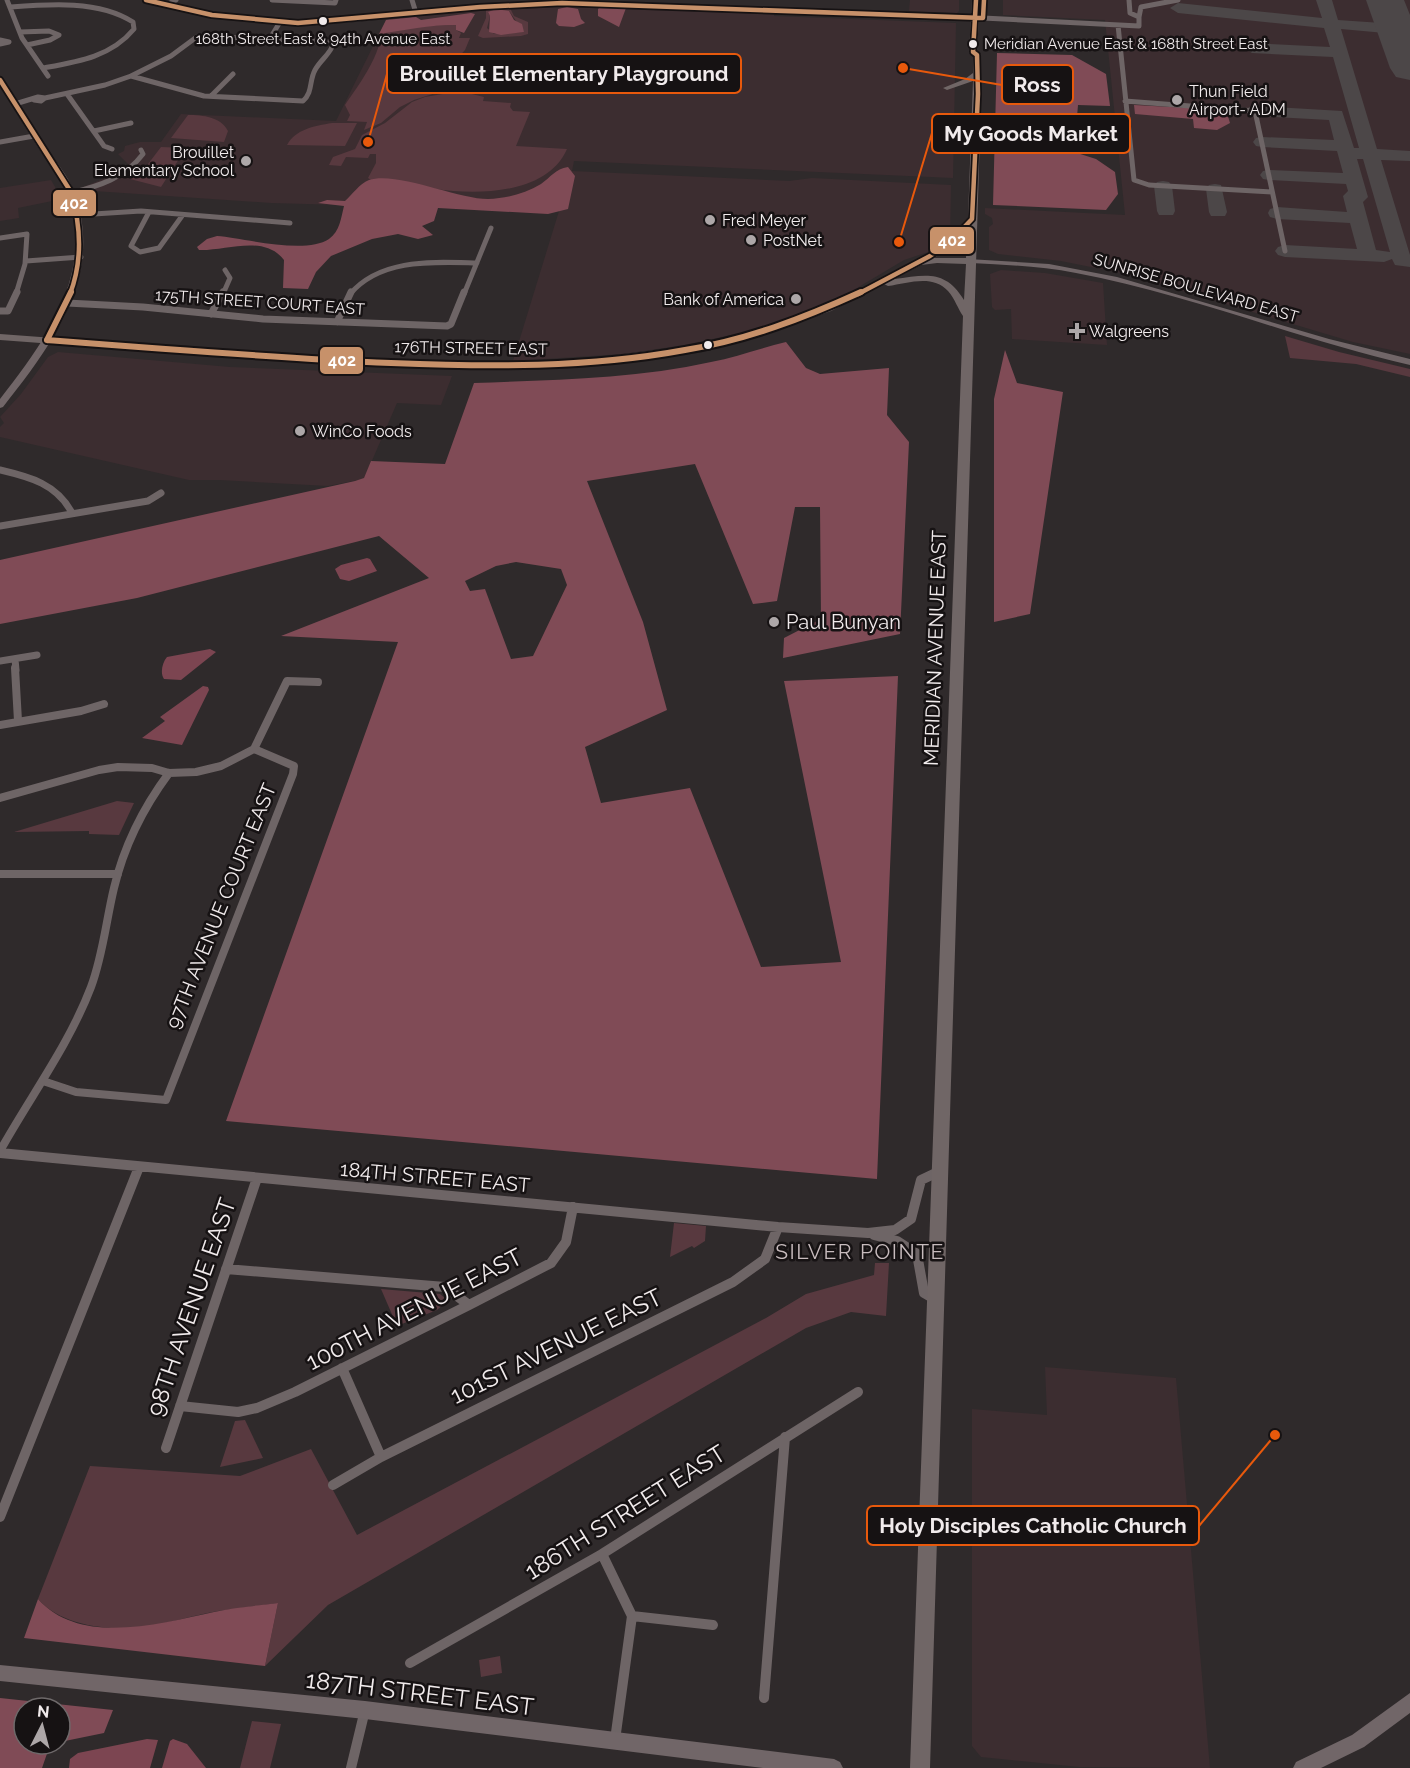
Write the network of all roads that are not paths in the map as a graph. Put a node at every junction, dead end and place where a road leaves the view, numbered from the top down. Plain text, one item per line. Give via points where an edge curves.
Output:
1 (7, 0) edge
2 (146, 0) edge
3 (176, 0) edge
4 (272, 0) edge
5 (412, 0) edge
6 (976, 0) edge
7 (984, 0) edge
8 (1129, 0) edge
9 (1178, 0) edge
10 (94, 2) dead end
11 (336, 2) edge
12 (588, 2) edge
13 (166, 4) junction
14 (10, 7) junction
15 (87, 7) junction
16 (416, 13) junction
17 (1139, 17) junction
18 (974, 18) junction
19 (983, 18) junction
20 (280, 22) junction
21 (1118, 25) junction
22 (21, 35) junction
23 (269, 40) junction
24 (0, 42) edge
25 (27, 45) junction
26 (977, 55) junction
27 (43, 68) junction
28 (233, 74) dead end
29 (977, 74) junction
30 (48, 76) dead end
31 (130, 76) junction
32 (0, 80) edge
33 (947, 88) dead end
34 (66, 94) junction
35 (211, 96) junction
36 (1125, 101) junction
37 (15, 104) junction
38 (131, 123) dead end
39 (94, 131) junction
40 (34, 136) junction
41 (0, 142) edge
42 (112, 149) dead end
43 (141, 150) dead end
44 (1272, 192) junction
45 (71, 193) junction
46 (149, 212) junction
47 (78, 215) junction
48 (182, 216) junction
49 (972, 219) junction
50 (290, 223) dead end
51 (491, 228) dead end
52 (0, 238) edge
53 (1285, 251) dead end
54 (81, 258) junction
55 (26, 261) junction
56 (971, 261) junction
57 (477, 263) junction
58 (919, 263) junction
59 (225, 270) dead end
60 (880, 284) junction
61 (68, 303) junction
62 (828, 309) junction
63 (0, 311) edge
64 (211, 314) junction
65 (968, 317) junction
66 (337, 322) junction
67 (790, 323) junction
68 (0, 337) edge
69 (44, 343) junction
70 (0, 344) edge
71 (735, 345) junction
72 (1410, 362) edge
73 (0, 405) edge
74 (0, 471) edge
75 (161, 493) dead end
76 (72, 513) junction
77 (0, 526) edge
78 (37, 655) dead end
79 (15, 659) junction
80 (0, 661) edge
81 (318, 682) dead end
82 (104, 704) dead end
83 (18, 721) junction
84 (0, 725) edge
85 (254, 749) junction
86 (169, 773) junction
87 (0, 798) edge
88 (0, 874) edge
89 (118, 874) junction
90 (43, 1081) junction
91 (0, 1153) edge
92 (139, 1167) junction
93 (940, 1171) junction
94 (257, 1179) junction
95 (573, 1207) junction
96 (778, 1227) junction
97 (868, 1233) junction
98 (226, 1269) junction
99 (936, 1300) junction
100 (469, 1305) junction
101 (342, 1368) junction
102 (858, 1392) dead end
103 (180, 1406) junction
104 (785, 1437) junction
105 (166, 1448) dead end
106 (381, 1457) junction
107 (333, 1485) dead end
108 (0, 1517) edge
109 (602, 1554) junction
110 (632, 1617) junction
111 (713, 1624) dead end
112 (410, 1663) dead end
113 (0, 1673) edge
114 (764, 1698) dead end
115 (1410, 1702) edge
116 (365, 1710) junction
117 (615, 1740) junction
118 (351, 1768) edge
119 (834, 1768) edge
120 (920, 1768) edge
121 (1302, 1768) edge

1 - 14 street
2 - 13 street
3 - 13 street
4 - 11 street
5 - 16 street
6 - 18 main road, MERIDIAN AVENUE EAST
7 - 19 main road, MERIDIAN AVENUE EAST
8 - 17 street via 1131,13
9 - 17 street via 1141,7
10 - 15 street
12 - 16 street
12 - 18 street
13 - 20 street via 212,15
14 - 15 street
14 - 22 street
15 - 27 street via 130,18 135,26 129,36 98,55
16 - 20 street via 330,22
17 - 21 street via 1139,27
18 - 19 street
18 - 26 main road, MERIDIAN AVENUE EAST via 973,52
19 - 21 street
19 - 26 main road, MERIDIAN AVENUE EAST via 981,52
20 - 23 street
21 - 36 street
22 - 24 street
22 - 25 street
22 - 25 street via 49,31 58,35
23 - 31 street via 198,36 171,56
23 - 35 street via 334,42 315,70 311,92 305,100
25 - 27 street
26 - 29 main road, MERIDIAN AVENUE EAST
27 - 30 street
28 - 35 street
29 - 33 main road
29 - 49 main road, MERIDIAN AVENUE EAST
31 - 34 street
31 - 35 street
32 - 37 street
34 - 37 street
34 - 39 street
36 - 44 street via 1255,111
36 - 44 street via 1132,178 1139,183
37 - 40 street
38 - 39 street
39 - 42 street via 104,146
40 - 41 street
40 - 45 street
43 - 45 street via 140,160 125,173
44 - 53 street
45 - 47 street
46 - 47 street
46 - 48 street
46 - 48 street via 131,246 141,252 159,248
47 - 54 street
48 - 50 street
49 - 56 main road, MERIDIAN AVENUE EAST
49 - 58 main road via 946,246
51 - 57 street
52 - 55 street via 27,234
54 - 55 street
54 - 61 street
55 - 63 street via 8,311
56 - 58 main road, 176TH STREET EAST
56 - 65 main road, MERIDIAN AVENUE EAST
56 - 72 street, SUNRISE BOULEVARD EAST via 1050,267 1102,276
57 - 66 street via 422,263 366,280 352,291
57 - 66 street, 175TH STREET COURT EAST via 451,324
58 - 60 main road, 176TH STREET EAST
59 - 64 street via 229,283
60 - 62 main road, 176TH STREET EAST
60 - 65 main road via 938,279 954,289
61 - 64 street, 175TH STREET COURT EAST
61 - 69 street
62 - 67 main road, 176TH STREET EAST
62 - 71 main road, 176TH STREET EAST via 800,327
64 - 66 street, 175TH STREET COURT EAST
65 - 93 main road, MERIDIAN AVENUE EAST
67 - 69 main road, 176TH STREET EAST via 659,353 570,364 501,367
67 - 71 main road
68 - 69 main road, 176TH STREET EAST
69 - 70 main road, 176TH STREET EAST
69 - 71 main road, 176TH STREET EAST via 245,362 503,373 591,369
69 - 73 street
74 - 76 street via 47,484 63,496
75 - 76 street via 148,501
76 - 77 street
78 - 79 street
79 - 80 street
79 - 83 street
81 - 85 street via 287,681
82 - 83 street
83 - 84 street
85 - 86 street via 221,766
85 - 90 street, 97TH AVENUE COURT EAST via 294,766 293,774 166,1101 76,1092
86 - 87 street via 118,767
86 - 89 street via 150,798
88 - 89 street
89 - 90 street via 91,987
90 - 91 street
91 - 92 street, 184TH STREET EAST
92 - 94 street, 184TH STREET EAST
92 - 108 street
93 - 97 street, 184TH STREET EAST via 921,1180 911,1219 896,1230
93 - 99 main road, MERIDIAN AVENUE EAST
94 - 95 street, 184TH STREET EAST
94 - 98 street, 98TH AVENUE EAST
95 - 96 street, 184TH STREET EAST
95 - 100 street, 100TH AVENUE EAST via 566,1242 551,1263
96 - 97 street, 184TH STREET EAST
96 - 106 street, 101ST AVENUE EAST via 765,1258 733,1282
97 - 99 street, 184TH STREET EAST via 897,1241 917,1254 924,1293
98 - 100 street via 445,1287
98 - 103 street, 98TH AVENUE EAST
99 - 120 main road, MERIDIAN AVENUE EAST
100 - 101 street, 100TH AVENUE EAST
101 - 103 street, 100TH AVENUE EAST via 266,1404 238,1412
101 - 106 street
102 - 104 street, 186TH STREET EAST
103 - 105 street, 98TH AVENUE EAST
104 - 109 street, 186TH STREET EAST
104 - 114 street
106 - 107 street, 101ST AVENUE EAST
109 - 110 street
109 - 112 street, 186TH STREET EAST
110 - 111 street
110 - 117 street
113 - 116 street, 187TH STREET EAST
115 - 121 street via 1358,1741
116 - 117 street, 187TH STREET EAST
116 - 118 street
117 - 119 street, 187TH STREET EAST

